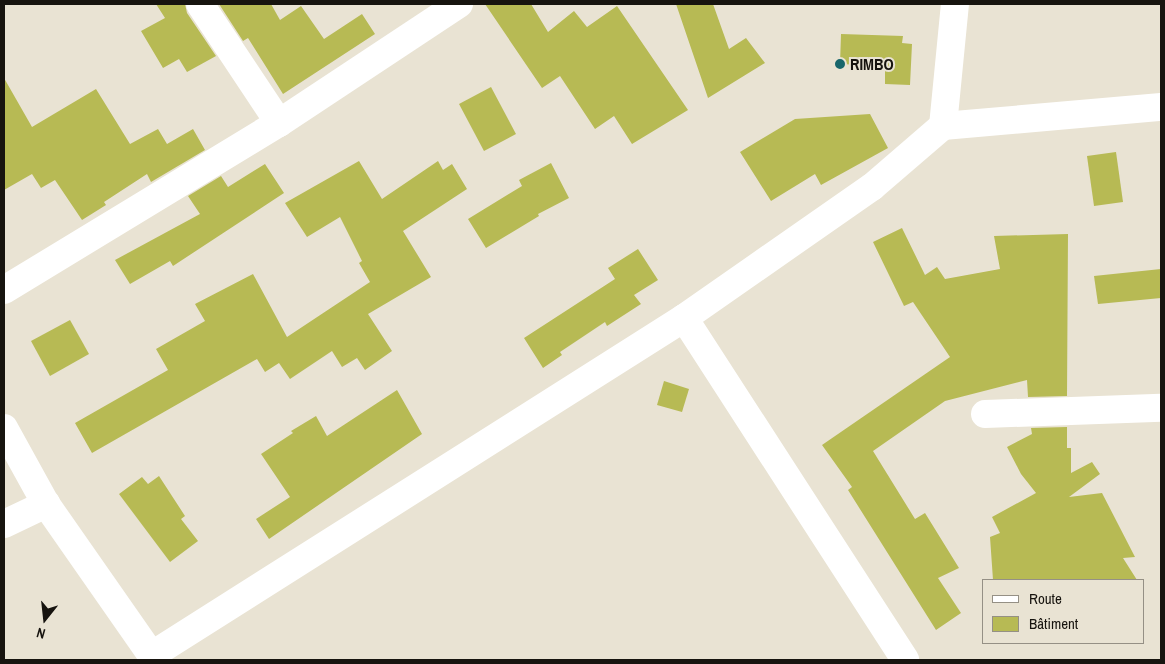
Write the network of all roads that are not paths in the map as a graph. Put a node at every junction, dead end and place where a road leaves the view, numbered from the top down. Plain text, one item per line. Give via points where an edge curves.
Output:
1 (200, 4) edge
2 (955, 4) edge
3 (454, 5) edge
4 (1161, 107) edge
5 (279, 123) junction
6 (943, 126) junction
7 (4, 290) edge
8 (684, 318) junction
9 (1161, 408) edge
10 (985, 414) dead end
11 (4, 428) edge
12 (46, 504) junction
13 (4, 524) edge
14 (154, 658) edge
15 (904, 660) edge

1 - 5 street
2 - 6 street
3 - 5 street
4 - 6 street
5 - 7 street
6 - 8 street via 872,187
8 - 14 street
8 - 15 street
9 - 10 street
11 - 12 street
12 - 13 street
12 - 14 street

